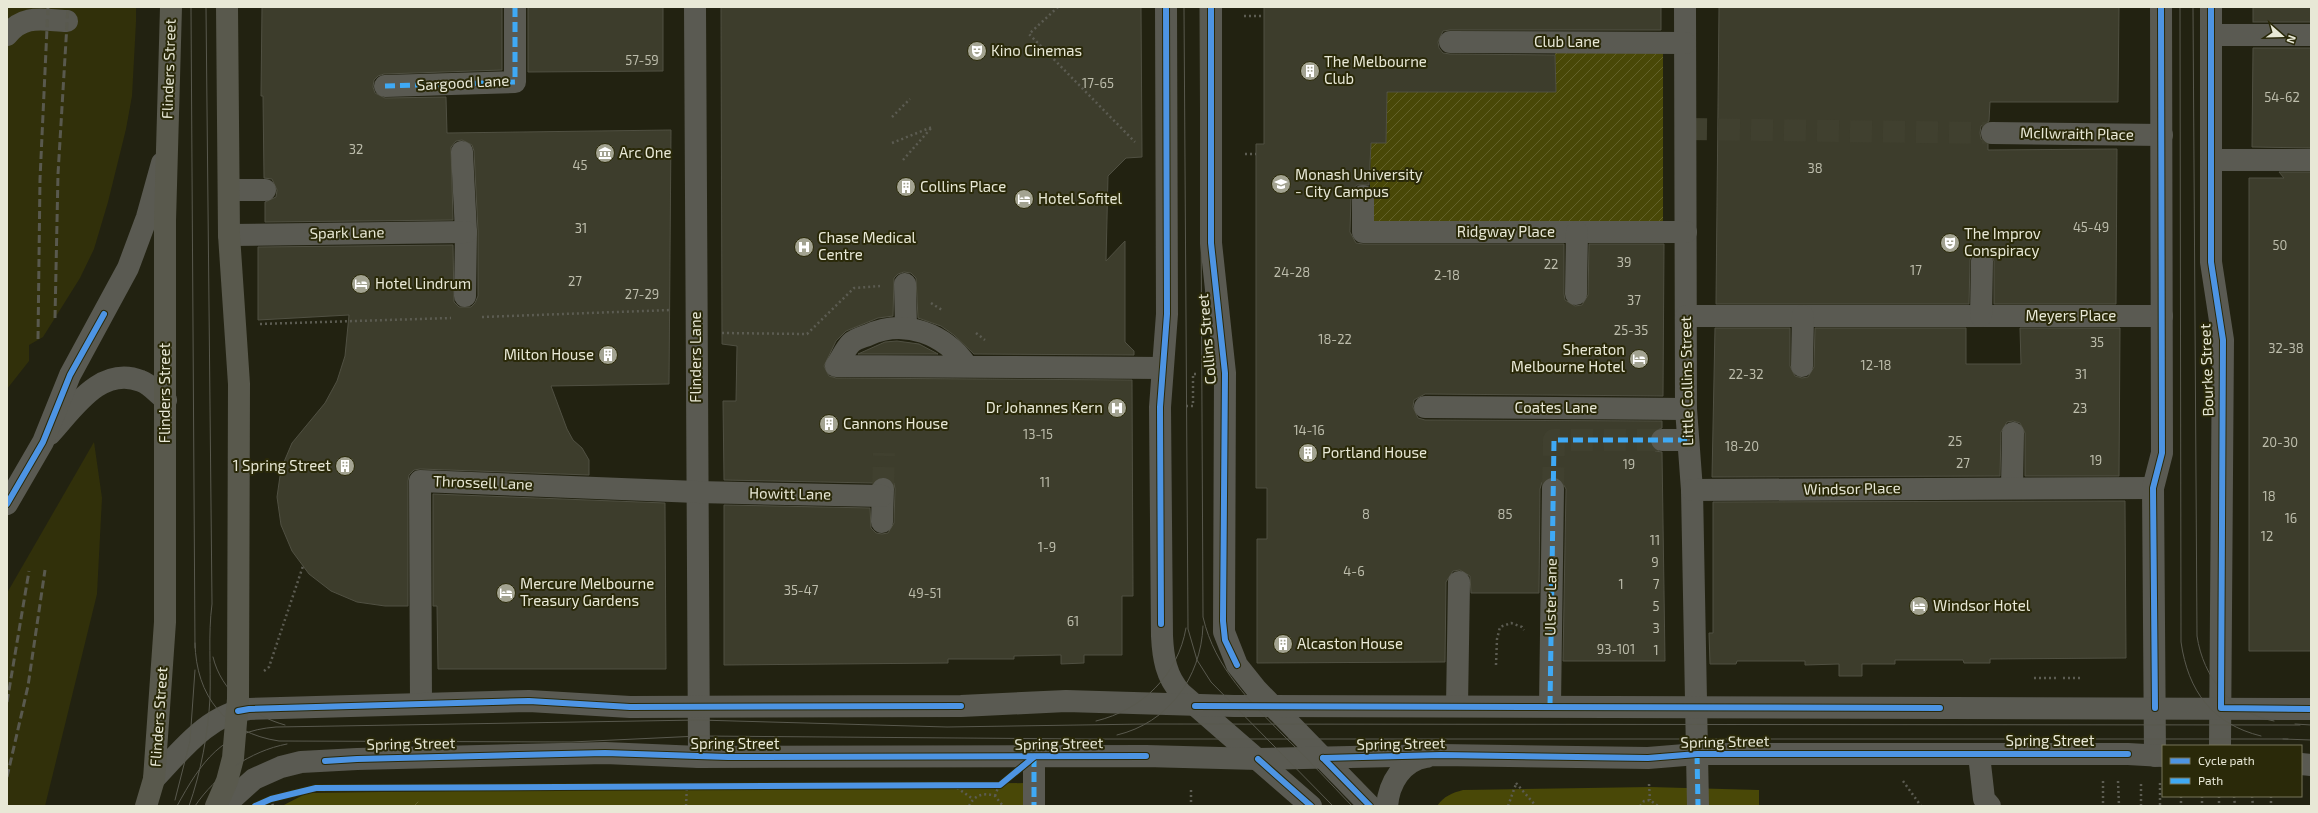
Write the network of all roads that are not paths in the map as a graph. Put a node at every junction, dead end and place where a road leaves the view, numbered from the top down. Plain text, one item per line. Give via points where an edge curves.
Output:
1 (171, 7) edge
2 (228, 7) edge
3 (515, 7) edge
4 (694, 7) edge
5 (1166, 7) edge
6 (1211, 7) edge
7 (1685, 7) edge
8 (2161, 7) edge
9 (2210, 7) edge
10 (67, 22) dead end
11 (2211, 34) junction
12 (7, 35) edge
13 (2311, 35) edge
14 (1450, 42) dead end
15 (1685, 42) junction
16 (385, 86) dead end
17 (167, 132) junction
18 (1992, 133) tunnel mouth
19 (2162, 135) junction
20 (462, 152) dead end
21 (2211, 160) junction
22 (2311, 160) edge
23 (229, 190) junction
24 (265, 190) dead end
25 (1363, 196) dead end
26 (466, 232) junction
27 (1577, 232) junction
28 (1686, 232) junction
29 (229, 235) junction
30 (1982, 261) dead end
31 (905, 284) road end
32 (1576, 294) dead end
33 (465, 296) dead end
34 (1686, 316) junction
35 (1803, 316) junction
36 (1981, 316) junction
37 (2162, 316) junction
38 (906, 327) junction
39 (967, 366) junction
40 (1802, 366) dead end
41 (1162, 368) junction
42 (166, 400) junction
43 (1425, 407) dead end
44 (1686, 409) junction
45 (2013, 433) dead end
46 (1662, 440) tunnel mouth
47 (1687, 440) junction
48 (42, 442) junction
49 (2012, 487) junction
50 (2153, 488) junction
51 (1553, 489) tunnel mouth
52 (1692, 490) junction
53 (697, 492) junction
54 (7, 504) edge
55 (882, 522) dead end
56 (1459, 582) dead end
57 (1161, 624) junction
58 (1132, 703) junction
59 (421, 704) junction
60 (1195, 706) junction
61 (1272, 706) junction
62 (1457, 706) junction
63 (1550, 706) junction
64 (1696, 706) junction
65 (698, 707) junction
66 (2155, 708) junction
67 (2221, 708) junction
68 (2311, 709) edge
69 (238, 711) junction
70 (2220, 745) edge
71 (1697, 754) junction
72 (1441, 755) junction
73 (1980, 755) junction
74 (2159, 756) edge
75 (700, 757) junction
76 (1034, 757) junction
77 (1323, 758) junction
78 (1258, 759) junction
79 (154, 779) junction
80 (146, 806) edge
81 (216, 806) edge
82 (224, 806) edge
83 (1034, 806) edge
84 (1312, 806) edge
85 (1370, 806) edge
86 (1387, 806) edge
87 (1698, 806) edge
88 (1990, 806) edge

1 - 17 main road, Flinders Street
2 - 23 main road
3 - 16 street, Sargood Lane via 515,82
4 - 53 street, Flinders Lane
5 - 41 street via 1167,314
6 - 61 street, Collins Street via 1211,243 1225,373 1224,632 1237,665
7 - 15 street, Little Collins Street
8 - 19 street
9 - 11 street, Bourke Street
10 - 12 street via 24,21
11 - 13 street
11 - 21 street, Bourke Street
14 - 15 street, Club Lane
15 - 28 street, Little Collins Street
17 - 42 main road, Flinders Street via 164,290
17 - 48 street via 158,180 137,246 120,284 70,375
18 - 19 street, McIlwraith Place
19 - 37 street
20 - 26 street
21 - 22 street
21 - 67 street, Bourke Street via 2211,262 2222,340
23 - 24 street
23 - 29 main road
25 - 27 street, Ridgway Place via 1363,232
26 - 29 street, Spark Lane
26 - 33 street
27 - 28 street, Ridgway Place
27 - 32 street
28 - 34 street, Little Collins Street
29 - 69 main road via 239,384
30 - 36 street
31 - 38 street
34 - 35 street, Meyers Place
34 - 44 street, Little Collins Street
35 - 36 street, Meyers Place
35 - 40 street
36 - 37 street, Meyers Place
37 - 50 street via 2162,453
38 - 39 street via 931,334 957,352
38 - 39 street via 877,331 852,342 836,366
39 - 41 street
41 - 57 street
42 - 48 street via 142,381 122,378 99,383
42 - 79 main road, Flinders Street via 165,622
43 - 44 street, Coates Lane
44 - 47 street, Little Collins Street
45 - 49 street
46 - 47 street
47 - 52 street, Little Collins Street
48 - 54 street
49 - 50 street, Windsor Place
49 - 52 street, Windsor Place
50 - 66 street
51 - 63 street, Ulster Lane
52 - 64 street, Little Collins Street
53 - 55 street, Howitt Lane via 883,493
53 - 59 street, Throssell Lane via 420,481
53 - 65 street, Flinders Lane
56 - 62 street
57 - 58 street via 1161,666 1158,685 1149,697
57 - 60 street via 1162,646 1169,677
58 - 60 street
58 - 65 street via 1066,701 961,706
59 - 65 street via 529,701 630,707
59 - 69 street via 249,708
60 - 61 street
60 - 78 street
61 - 62 street
61 - 77 street, Collins Street
62 - 63 street
63 - 64 street
64 - 66 street
64 - 71 street, Little Collins Street
65 - 75 street, Flinders Lane
66 - 67 street
66 - 74 street
67 - 68 street
67 - 70 street, Bourke Street
69 - 79 street via 218,720 198,734
69 - 81 main road via 230,769
71 - 72 street, Spring Street via 1648,758
71 - 73 street, Spring Street
71 - 87 street, Little Collins Street
72 - 77 street, Spring Street
72 - 86 street via 1421,758 1401,771 1391,787
73 - 74 street, Spring Street
73 - 88 street via 1984,799
75 - 76 street, Spring Street
75 - 82 street, Spring Street via 605,752 357,758 300,762 275,769 254,779
76 - 78 street, Spring Street
76 - 83 street
77 - 78 street, Spring Street
77 - 85 street, Collins Street
78 - 84 street
79 - 80 main road, Flinders Street

